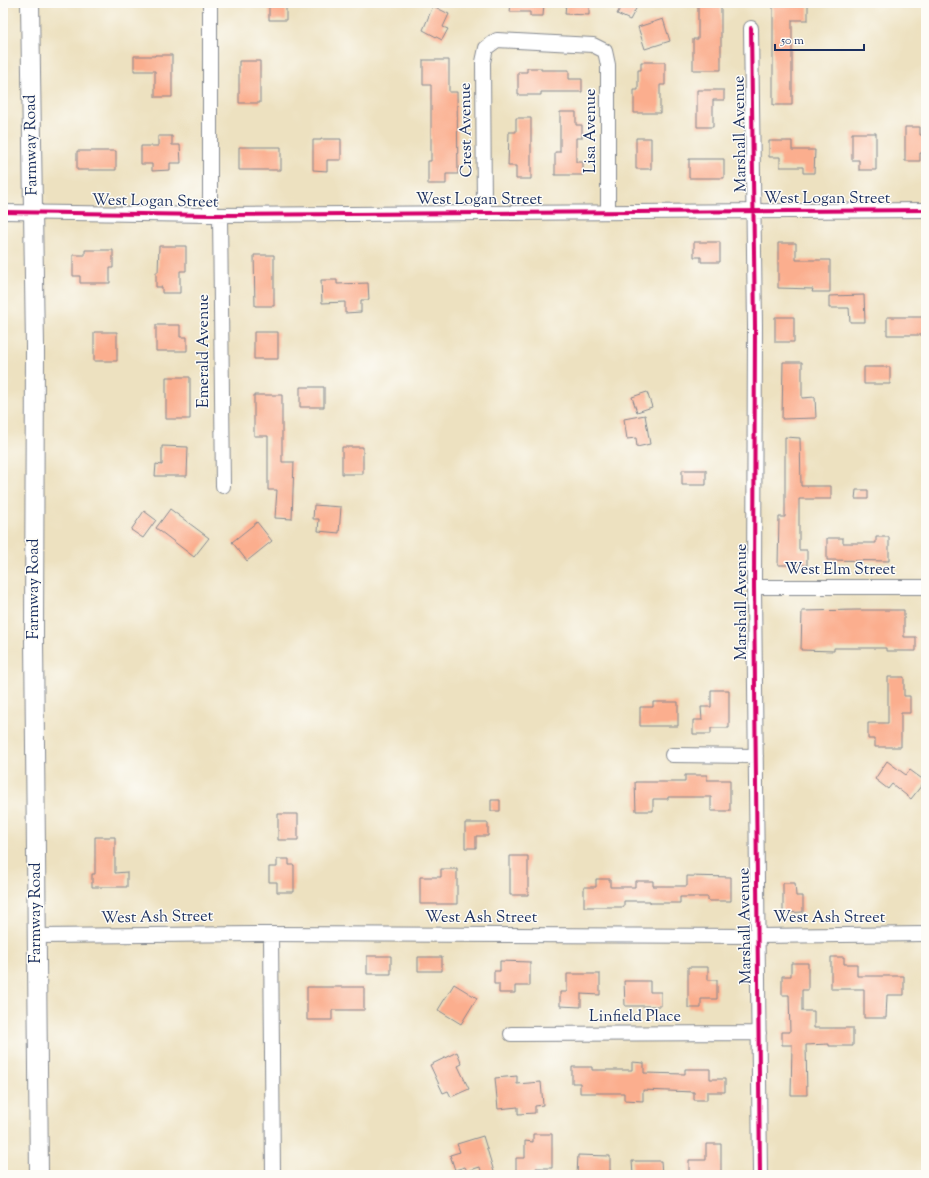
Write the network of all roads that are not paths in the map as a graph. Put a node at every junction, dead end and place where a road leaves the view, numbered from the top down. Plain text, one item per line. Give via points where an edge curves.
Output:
1 (30, 3) edge
2 (210, 3) edge
3 (751, 28) dead end
4 (605, 51) joint
5 (926, 210) edge
6 (3, 212) edge
7 (32, 212) junction
8 (484, 212) junction
9 (608, 212) junction
10 (754, 212) junction
11 (215, 215) junction
12 (223, 486) dead end
13 (754, 587) junction
14 (926, 587) edge
15 (672, 755) dead end
16 (756, 756) junction
17 (271, 934) junction
18 (926, 934) edge
19 (36, 936) junction
20 (758, 936) junction
21 (759, 1033) junction
22 (511, 1034) dead end
23 (39, 1175) edge
24 (273, 1175) edge
25 (760, 1175) edge

1 - 7 main road, Farmway Road
2 - 11 street, Emerald Avenue
3 - 10 street, Marshall Avenue
4 - 8 street, Crest Avenue via 593,45 497,40 486,48 483,62
4 - 9 street, Lisa Avenue via 608,65
5 - 10 street, West Logan Street
6 - 7 street, West Logan Street
7 - 11 street, West Logan Street
7 - 19 main road, Farmway Road
8 - 9 street, West Logan Street
8 - 11 street, West Logan Street
9 - 10 street, West Logan Street
10 - 13 street, Marshall Avenue
11 - 12 street, Emerald Avenue
13 - 14 street, West Elm Street
13 - 16 street, Marshall Avenue
15 - 16 street
16 - 20 street, Marshall Avenue
17 - 19 street, West Ash Street
17 - 20 street, West Ash Street
17 - 24 street
18 - 20 street, West Ash Street
19 - 23 main road, Farmway Road
20 - 21 street, Marshall Avenue
21 - 22 street, Linfield Place
21 - 25 street, Marshall Avenue

